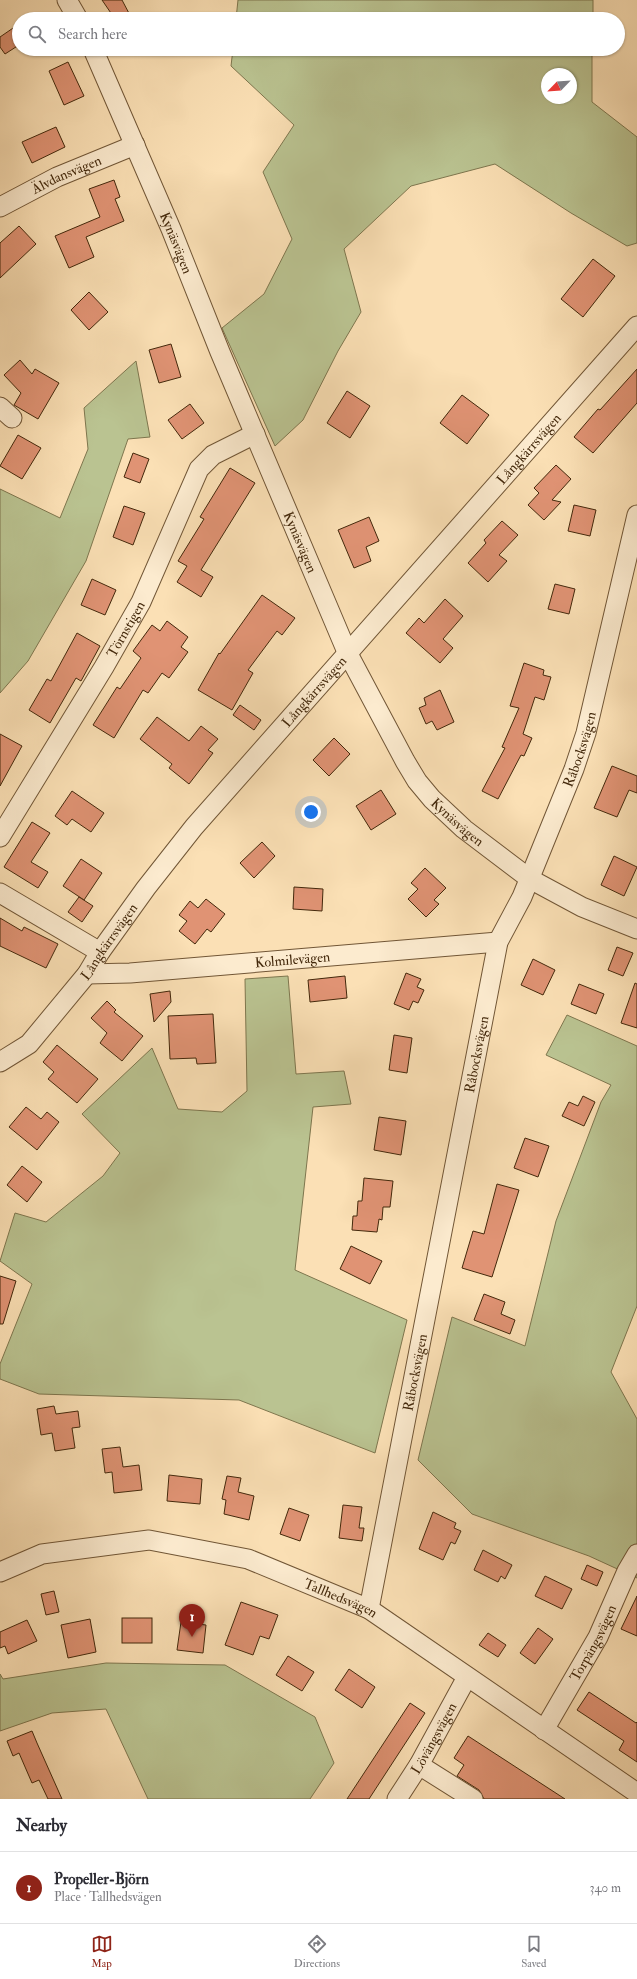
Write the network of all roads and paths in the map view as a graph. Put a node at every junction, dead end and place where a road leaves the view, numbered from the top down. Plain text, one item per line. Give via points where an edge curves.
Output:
1 (67, 0) edge
2 (74, 12) edge
3 (96, 56) edge
4 (135, 145) junction
5 (0, 207) edge
6 (637, 326) edge
7 (255, 434) junction
8 (637, 515) edge
9 (347, 652) junction
10 (0, 837) edge
11 (530, 879) junction
12 (0, 893) edge
13 (637, 929) edge
14 (498, 942) junction
15 (100, 952) junction
16 (87, 974) junction
17 (0, 1062) edge
18 (637, 1554) edge
19 (0, 1572) edge
20 (369, 1609) junction
21 (468, 1677) junction
22 (544, 1730) junction
23 (419, 1765) junction
24 (637, 1793) edge
25 (397, 1799) edge
26 (473, 1799) edge

1 - 2 street
3 - 4 street, Kynäsvägen
4 - 5 street, Älvdansvägen via 57,177
4 - 7 street, Kynäsvägen
6 - 9 street, Långkärrsvägen
7 - 9 street, Kynäsvägen
7 - 10 street, Törnstigen via 213,455 199,469 141,602
8 - 11 street, Råbocksvägen via 586,733
9 - 11 street, Kynäsvägen via 417,781 464,829
9 - 15 street, Långkärrsvägen via 194,827
11 - 13 street, Kynäsvägen via 582,907
11 - 14 street, Råbocksvägen
12 - 15 street
14 - 16 street, Kolmilevägen
14 - 20 street, Råbocksvägen
15 - 16 street, Långkärrsvägen
16 - 17 street, Långkärrsvägen via 29,1044
18 - 22 street, Torpängsvägen via 598,1637
19 - 20 street, Tallhedsvägen via 42,1554 149,1540 248,1559
20 - 21 street, Tallhedsvägen
21 - 22 street, Tallhedsvägen
21 - 23 street, Lövängsvägen
22 - 24 street, Tallhedsvägen
23 - 25 street, Lövängsvägen
23 - 26 street

